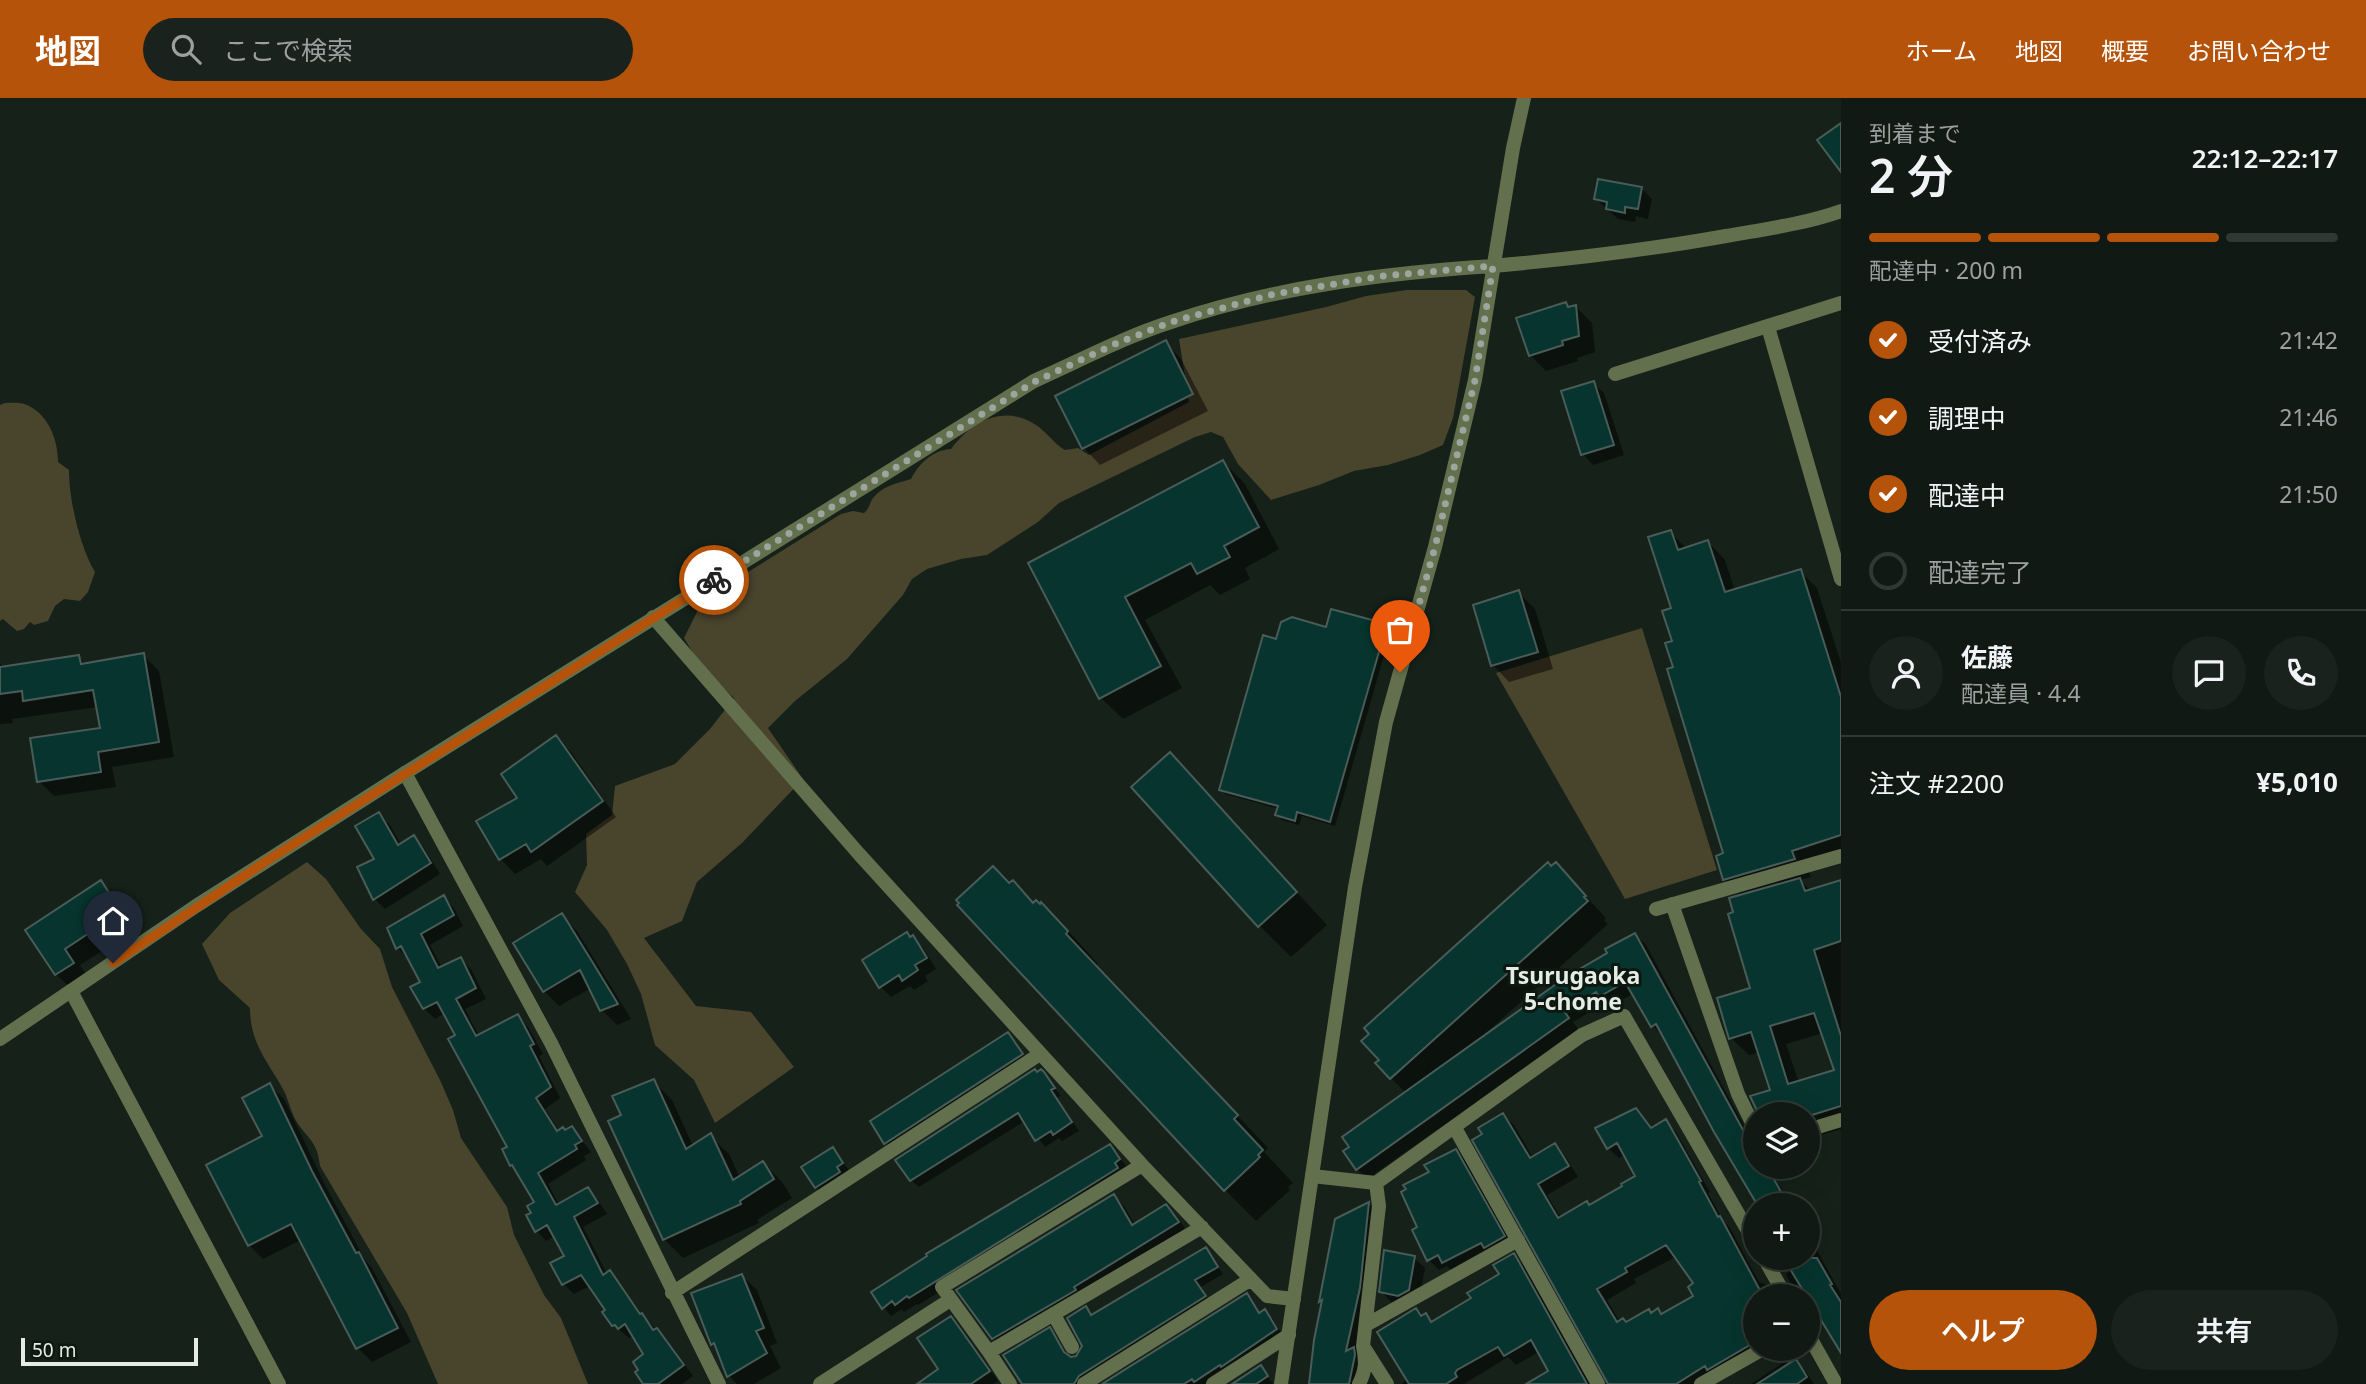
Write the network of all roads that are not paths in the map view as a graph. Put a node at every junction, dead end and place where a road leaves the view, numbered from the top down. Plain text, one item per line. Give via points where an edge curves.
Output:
1 (1524, 98) edge
2 (1841, 211) edge
3 (1493, 266) junction
4 (1841, 303) edge
5 (1768, 327) junction
6 (1615, 374) dead end
7 (1841, 579) edge
8 (653, 617) junction
9 (405, 773) junction
10 (1841, 856) edge
11 (1672, 904) junction
12 (1656, 909) dead end
13 (71, 991) junction
14 (0, 1039) edge
15 (1040, 1054) junction
16 (1743, 1104) edge
17 (1841, 1121) edge
18 (1820, 1127) edge
19 (1455, 1128) junction
20 (1142, 1165) junction
21 (1312, 1176) junction
22 (1376, 1183) junction
23 (1743, 1222) edge
24 (1202, 1227) junction
25 (1518, 1240) junction
26 (1251, 1279) junction
27 (673, 1293) junction
28 (1294, 1299) junction
29 (950, 1300) junction
30 (1054, 1315) junction
31 (1366, 1325) junction
32 (1289, 1335) junction
33 (1363, 1346) junction
34 (1072, 1347) dead end
35 (989, 1352) junction
36 (1820, 1355) edge
37 (1743, 1360) edge
38 (1005, 1382) edge
39 (279, 1384) edge
40 (719, 1384) edge
41 (820, 1384) edge
42 (1084, 1384) edge
43 (1213, 1384) edge
44 (1282, 1384) edge
45 (1359, 1384) edge
46 (1387, 1384) edge
47 (1598, 1384) edge
48 (1701, 1384) edge
49 (1836, 1384) edge

1 - 3 street
2 - 3 street via 1785,226 1646,250
3 - 8 street via 1383,276 1274,294 1171,322 1115,344 1025,387
3 - 21 street via 1469,406 1386,722 1355,887
4 - 5 street
5 - 6 street
5 - 7 street
8 - 9 street
8 - 15 street
9 - 13 street
9 - 27 street via 551,1043
10 - 11 street
11 - 12 street
11 - 16 street
13 - 14 street
13 - 39 street
15 - 20 street
15 - 27 street
17 - 18 street
19 - 22 street
19 - 23 street via 1582,1035 1624,1016
19 - 25 street
20 - 24 street
20 - 29 street via 942,1287
21 - 22 street
21 - 28 street
22 - 31 street via 1379,1206
24 - 26 street
24 - 30 street
25 - 31 street
25 - 47 street
26 - 28 street via 1267,1296
26 - 42 street
27 - 40 street
28 - 32 street
29 - 35 street
29 - 41 street
30 - 34 street
30 - 35 street
31 - 33 street
32 - 43 street
32 - 44 street
33 - 45 street via 1365,1373
33 - 46 street
35 - 38 street
36 - 49 street
37 - 48 street

